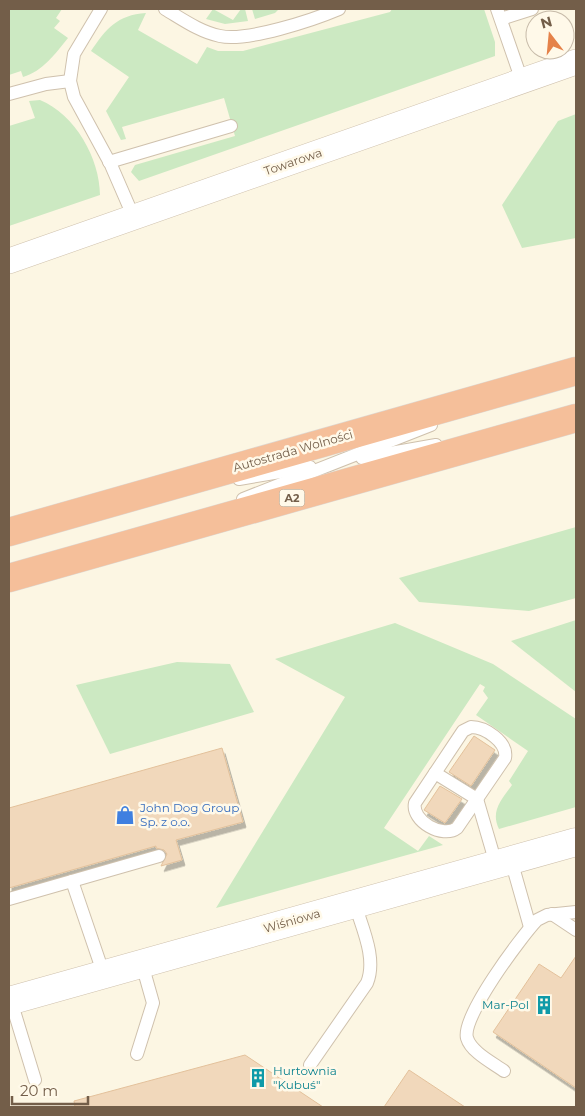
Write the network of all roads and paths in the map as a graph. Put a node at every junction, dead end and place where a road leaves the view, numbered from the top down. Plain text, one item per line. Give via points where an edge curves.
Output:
1 (101, 9) edge
2 (165, 9) edge
3 (339, 9) edge
4 (532, 9) edge
5 (499, 14) edge
6 (576, 62) edge
7 (70, 81) junction
8 (522, 81) junction
9 (9, 94) edge
10 (231, 126) dead end
11 (109, 162) junction
12 (134, 218) junction
13 (9, 261) edge
14 (576, 371) edge
15 (542, 380) junction
16 (565, 421) edge
17 (337, 462) junction
18 (123, 499) junction
19 (9, 532) edge
20 (134, 542) junction
21 (9, 578) edge
22 (435, 773) junction
23 (477, 799) junction
24 (576, 842) edge
25 (159, 856) dead end
26 (503, 862) junction
27 (72, 881) junction
28 (9, 899) edge
29 (355, 904) junction
30 (576, 912) edge
31 (552, 914) junction
32 (530, 927) junction
33 (576, 930) edge
34 (142, 964) junction
35 (104, 974) junction
36 (10, 1001) edge
37 (137, 1054) dead end
38 (310, 1064) dead end
39 (504, 1071) dead end
40 (34, 1080) dead end

1 - 7 lane via 74,54
2 - 3 lane via 206,32 230,38 255,34
4 - 5 lane
5 - 8 lane
6 - 8 street, Towarowa
7 - 9 lane
7 - 11 lane via 74,98
8 - 12 street, Towarowa
10 - 11 lane
11 - 12 lane
12 - 13 street, Towarowa
14 - 15 highway, Autostrada Wolności
15 - 17 lane
15 - 18 highway, Autostrada Wolności
16 - 17 lane
16 - 20 highway, A2
17 - 18 lane
17 - 20 lane
18 - 19 highway, Autostrada Wolności
20 - 21 highway, A2
22 - 23 lane
22 - 23 lane via 414,807 418,817 440,832 457,828
22 - 23 lane via 463,731 471,727 480,728 500,742 506,754
23 - 26 lane
24 - 26 street, Wiśniowa
25 - 27 lane
26 - 29 street, Wiśniowa
26 - 32 lane
27 - 28 lane
27 - 35 lane
29 - 34 street, Wiśniowa
29 - 38 lane via 370,955 371,974
30 - 31 lane
31 - 32 lane
31 - 33 lane
32 - 39 lane via 479,1000 467,1028 467,1038 472,1047
34 - 35 street, Wiśniowa
34 - 37 lane via 152,1003
35 - 36 street, Wiśniowa
36 - 40 lane

